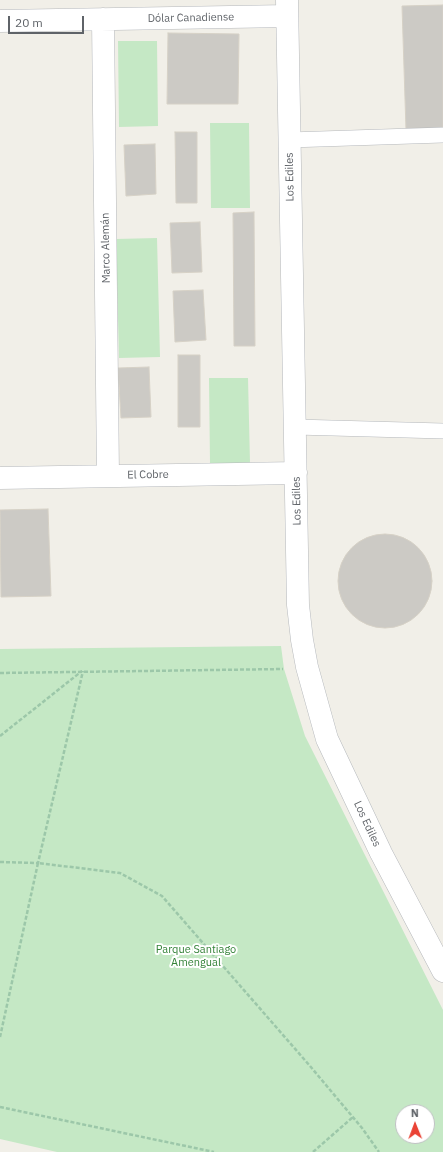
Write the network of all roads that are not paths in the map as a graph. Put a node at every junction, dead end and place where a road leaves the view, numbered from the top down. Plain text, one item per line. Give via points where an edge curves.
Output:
1 (287, 8) edge
2 (103, 19) junction
3 (0, 21) edge
4 (443, 135) edge
5 (289, 140) junction
6 (295, 427) junction
7 (443, 431) edge
8 (296, 473) junction
9 (108, 476) junction
10 (0, 478) edge
11 (443, 971) edge

1 - 2 street, Dólar Canadiense
1 - 5 street, Los Ediles
2 - 3 street, Dólar Canadiense
2 - 9 street, Marco Alemán
4 - 5 lane
5 - 6 street, Los Ediles
6 - 7 lane
6 - 8 street, Los Ediles
8 - 9 street, El Cobre
8 - 11 street, Los Ediles via 298,605 307,666 327,739 381,853
9 - 10 street, El Cobre

